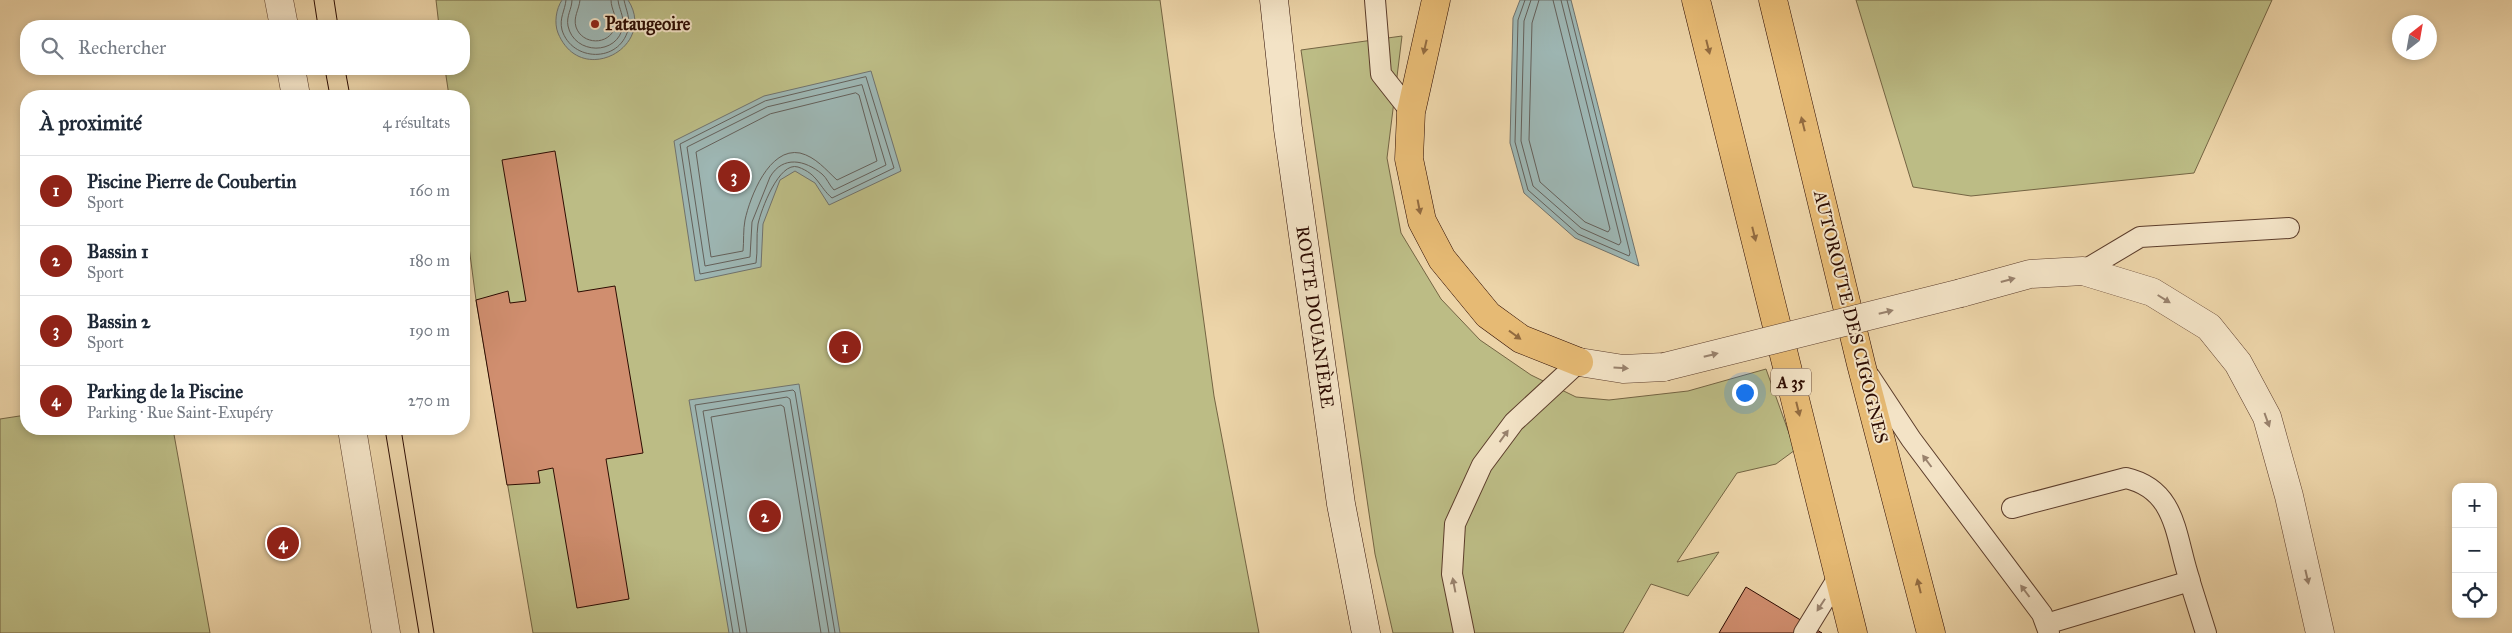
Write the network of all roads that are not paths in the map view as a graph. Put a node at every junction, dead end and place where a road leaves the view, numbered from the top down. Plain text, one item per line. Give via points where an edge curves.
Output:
1 (279, 0) edge
2 (1274, 0) edge
3 (1375, 0) edge
4 (1436, 0) edge
5 (1696, 0) edge
6 (1773, 0) edge
7 (283, 20) edge
8 (292, 75) edge
9 (295, 90) edge
10 (1411, 112) junction
11 (2289, 228) dead end
12 (2083, 271) junction
13 (1579, 362) junction
14 (1861, 364) junction
15 (353, 435) edge
16 (2012, 508) dead end
17 (1840, 576) junction
18 (2189, 579) junction
19 (2047, 629) edge
20 (386, 633) edge
21 (1366, 633) edge
22 (1464, 633) edge
23 (1804, 633) edge
24 (1853, 633) edge
25 (1931, 633) edge
26 (2206, 633) edge
27 (2320, 633) edge

1 - 7 street
2 - 21 street, ROUTE DOUANIÈRE via 1288,129 1341,504
3 - 10 lane via 1381,74
4 -> 10 highway
5 -> 17 highway, A 35
14 -> 6 highway, AUTOROUTE DES CIGOGNES
8 - 9 street
10 -> 13 highway via 1409,159 1422,221 1442,259 1488,315 1521,339
11 - 12 lane via 2140,237
13 -> 12 street, bridge via 1623,369 1664,367 2030,274
12 -> 27 street via 2152,292 2209,327 2238,363 2267,417 2289,496
22 -> 13 lane via 1452,574 1455,524 1482,465 1514,422
19 -> 14 lane via 2042,614 1911,439
25 -> 14 highway, AUTOROUTE DES CIGOGNES
15 - 20 street
16 - 18 lane via 2126,478 2141,482 2156,491 2166,504
17 -> 23 lane
17 - 24 highway, A 35
18 - 19 lane
18 - 26 lane

